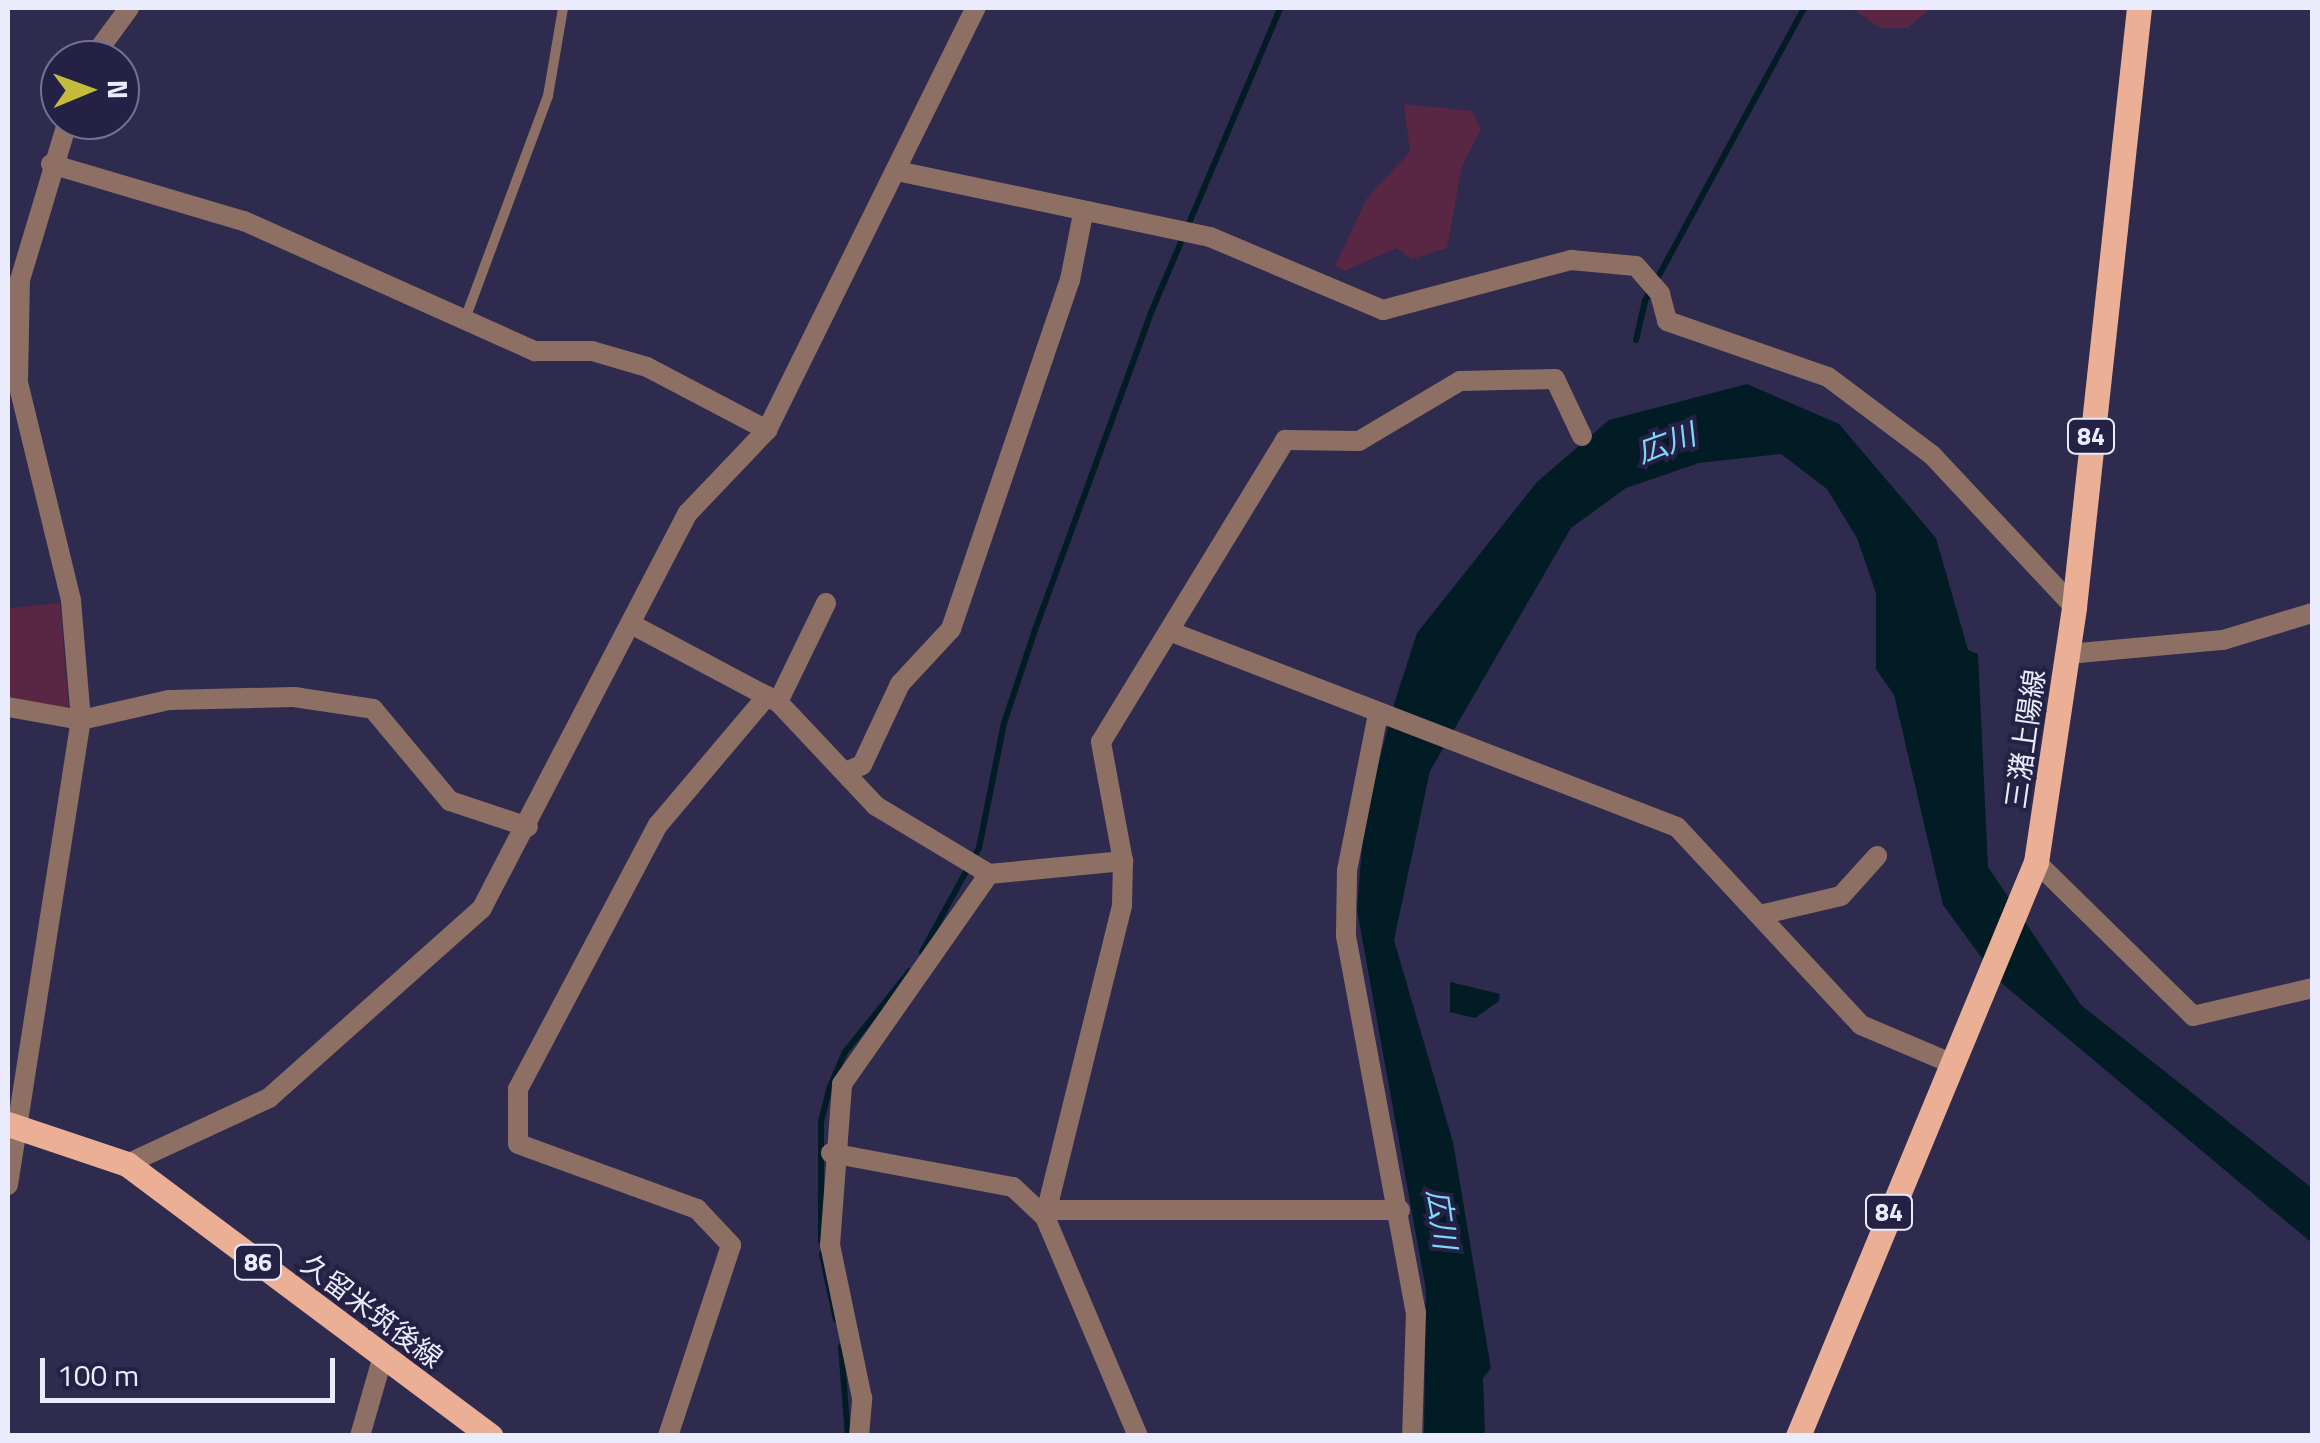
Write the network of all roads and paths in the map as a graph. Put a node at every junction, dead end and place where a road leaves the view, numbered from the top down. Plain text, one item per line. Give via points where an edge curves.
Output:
1 (129, 8) edge
2 (563, 8) edge
3 (976, 8) edge
4 (2140, 8) edge
5 (106, 40) edge
6 (60, 140) edge
7 (51, 164) junction
8 (898, 171) junction
9 (1083, 214) junction
10 (465, 319) junction
11 (767, 430) junction
12 (1582, 436) dead end
13 (826, 603) dead end
14 (2074, 607) junction
15 (2312, 613) edge
16 (631, 624) junction
17 (1169, 631) junction
18 (2068, 654) junction
19 (773, 699) junction
20 (8, 707) edge
21 (1382, 716) junction
22 (81, 720) junction
23 (845, 772) junction
24 (528, 827) junction
25 (1877, 856) dead end
26 (1124, 861) junction
27 (2032, 873) junction
28 (990, 874) junction
29 (1760, 915) junction
30 (2312, 988) edge
31 (1953, 1064) junction
32 (13, 1125) edge
33 (831, 1153) junction
34 (126, 1164) junction
35 (8, 1186) edge
36 (1400, 1210) junction
37 (1046, 1214) junction
38 (382, 1356) junction
39 (360, 1436) edge
40 (490, 1436) edge
41 (668, 1436) edge
42 (859, 1436) edge
43 (1138, 1436) edge
44 (1412, 1436) edge
45 (1798, 1436) edge

1 - 5 street
2 - 10 lane via 548,96
3 - 8 street
4 - 14 main road, 三潴上陽線 / 84
6 - 7 street
7 - 10 street via 244,221
7 - 22 street via 20,280 18,382 71,600
8 - 9 street
8 - 11 street
9 - 14 street via 1210,236 1383,310 1571,260 1636,266 1660,294 1667,321 1828,376 1932,455
9 - 23 street via 1070,280 951,628 900,684 862,765
10 - 11 street via 535,352 592,351 647,366
11 - 16 street via 688,513
12 - 17 street via 1556,379 1460,380 1348,443 1297,434 1238,511
13 - 19 street
14 - 18 main road, 三潴上陽線 / 84
15 - 18 street via 2222,640
16 - 19 street
16 - 24 street
17 - 21 street
17 - 26 street via 1102,742
18 - 27 main road, 三潴上陽線 / 84
19 - 23 street
19 - 41 street via 658,825 518,1090 518,1144 697,1209 731,1245
20 - 22 street
21 - 29 street via 1677,826
21 - 36 street via 1347,870 1346,936
22 - 24 street via 169,700 294,697 372,710 450,801
22 - 32 street
23 - 28 street via 876,806
24 - 34 street via 482,908 269,1098
25 - 29 street via 1841,896
26 - 28 street
26 - 37 street via 1122,906
27 - 30 street via 2193,1016
27 - 31 main road, 三潴上陽線 / 84
28 - 33 street via 872,1031 842,1084
29 - 31 street via 1861,1025
31 - 45 main road, 三潴上陽線 / 84
32 - 34 main road, 久留米筑後線 / 86
32 - 35 street
33 - 37 street via 994,1179
33 - 42 street via 830,1245 862,1398
34 - 38 main road, 久留米筑後線 / 86
36 - 37 street
36 - 44 street via 1416,1312
37 - 43 street
38 - 39 street
38 - 40 main road, 久留米筑後線 / 86

